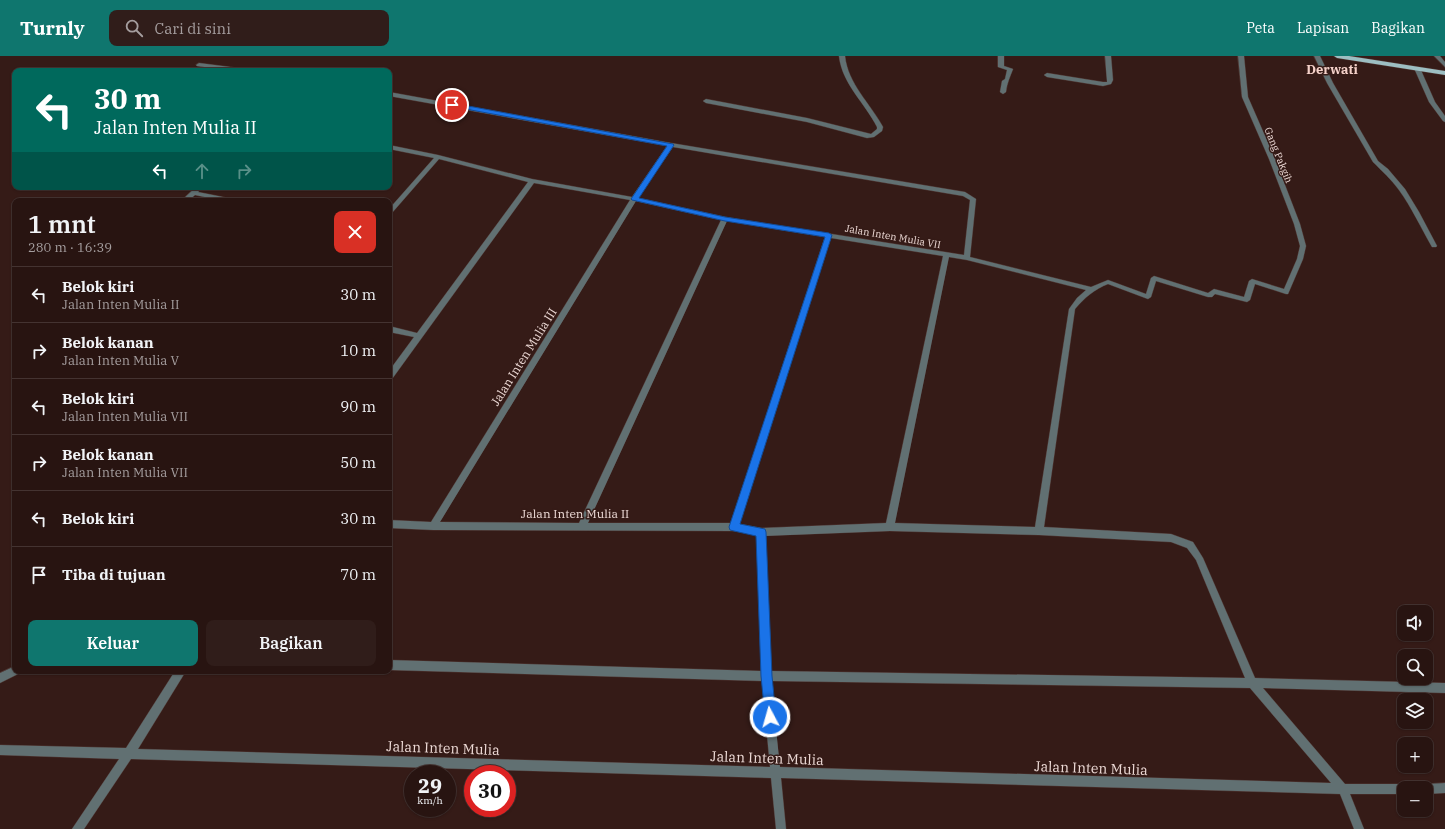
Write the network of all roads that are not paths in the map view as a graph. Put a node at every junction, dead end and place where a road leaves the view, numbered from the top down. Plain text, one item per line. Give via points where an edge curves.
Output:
1 (842, 56) edge
2 (1001, 56) edge
3 (1108, 56) edge
4 (1241, 56) edge
5 (1317, 56) edge
6 (1337, 56) edge
7 (1437, 56) edge
8 (1444, 63) edge
9 (199, 65) dead end
10 (222, 68) edge
11 (1417, 68) junction
12 (1445, 73) edge
13 (1047, 75) dead end
14 (1003, 92) dead end
15 (392, 95) edge
16 (706, 101) dead end
17 (1445, 120) edge
18 (671, 145) junction
19 (392, 148) edge
20 (438, 157) junction
21 (532, 181) junction
22 (197, 190) edge
23 (194, 193) junction
24 (188, 198) edge
25 (218, 198) edge
26 (634, 199) junction
27 (392, 210) edge
28 (725, 219) junction
29 (829, 235) junction
30 (1434, 246) dead end
31 (946, 256) junction
32 (967, 258) junction
33 (1092, 289) junction
34 (392, 330) edge
35 (420, 336) junction
36 (392, 373) edge
37 (392, 524) edge
38 (433, 526) junction
39 (582, 526) junction
40 (734, 527) junction
41 (890, 527) junction
42 (1039, 531) junction
43 (761, 532) junction
44 (392, 665) edge
45 (12, 672) edge
46 (179, 674) edge
47 (766, 676) junction
48 (0, 678) edge
49 (1252, 682) junction
50 (1445, 688) edge
51 (0, 750) edge
52 (129, 753) junction
53 (776, 772) junction
54 (1445, 788) edge
55 (1343, 789) junction
56 (1397, 789) edge
57 (1433, 789) edge
58 (77, 829) edge
59 (781, 829) edge
60 (1360, 829) edge

1 - 16 street via 843,67 880,127 872,136 807,120
2 - 14 street via 1001,67 1010,69
3 - 13 street via 1109,83
4 - 33 street, Gang Pakgih via 1245,97 1265,141 1303,246 1286,292 1252,281 1247,300 1214,291 1208,295 1154,278 1148,296 1111,282
5 - 30 street via 1376,162 1387,170 1409,199
6 - 11 main road
7 - 8 street
9 - 10 street
11 - 12 main road
11 - 17 street via 1432,102
15 - 18 street
18 - 26 street
18 - 32 street via 971,196 974,199
19 - 20 street, Jalan Inten Mulia VII
20 - 21 street, Jalan Inten Mulia VII
20 - 27 street
21 - 26 street, Jalan Inten Mulia VII
21 - 35 street
22 - 23 street
23 - 24 street
23 - 25 street
26 - 28 street, Jalan Inten Mulia VII
26 - 38 street, Jalan Inten Mulia III
28 - 29 street, Jalan Inten Mulia VII
28 - 39 street
29 - 31 street, Jalan Inten Mulia VII
29 - 40 street
31 - 32 street, Jalan Inten Mulia VII
31 - 41 street
32 - 33 street, Jalan Inten Mulia VII
33 - 42 street via 1072,309
34 - 35 street
35 - 36 street
37 - 38 street, Jalan Inten Mulia II
38 - 39 street, Jalan Inten Mulia II
39 - 40 street, Jalan Inten Mulia II
40 - 43 street, Jalan Inten Mulia II
41 - 42 street, Jalan Inten Mulia II
41 - 43 street, Jalan Inten Mulia II
42 - 49 street, Jalan Inten Mulia II via 1171,538 1190,545 1199,558
43 - 47 street
44 - 47 street
45 - 48 street
46 - 52 street
47 - 49 street
47 - 53 street
49 - 50 street
49 - 55 street, Jalan Inten Mulia II
51 - 52 street, Jalan Inten Mulia
52 - 53 street, Jalan Inten Mulia
52 - 58 street
53 - 55 street, Jalan Inten Mulia
53 - 59 street
54 - 57 street
55 - 56 street, Jalan Inten Mulia
55 - 60 street, Jalan Inten Mulia II

